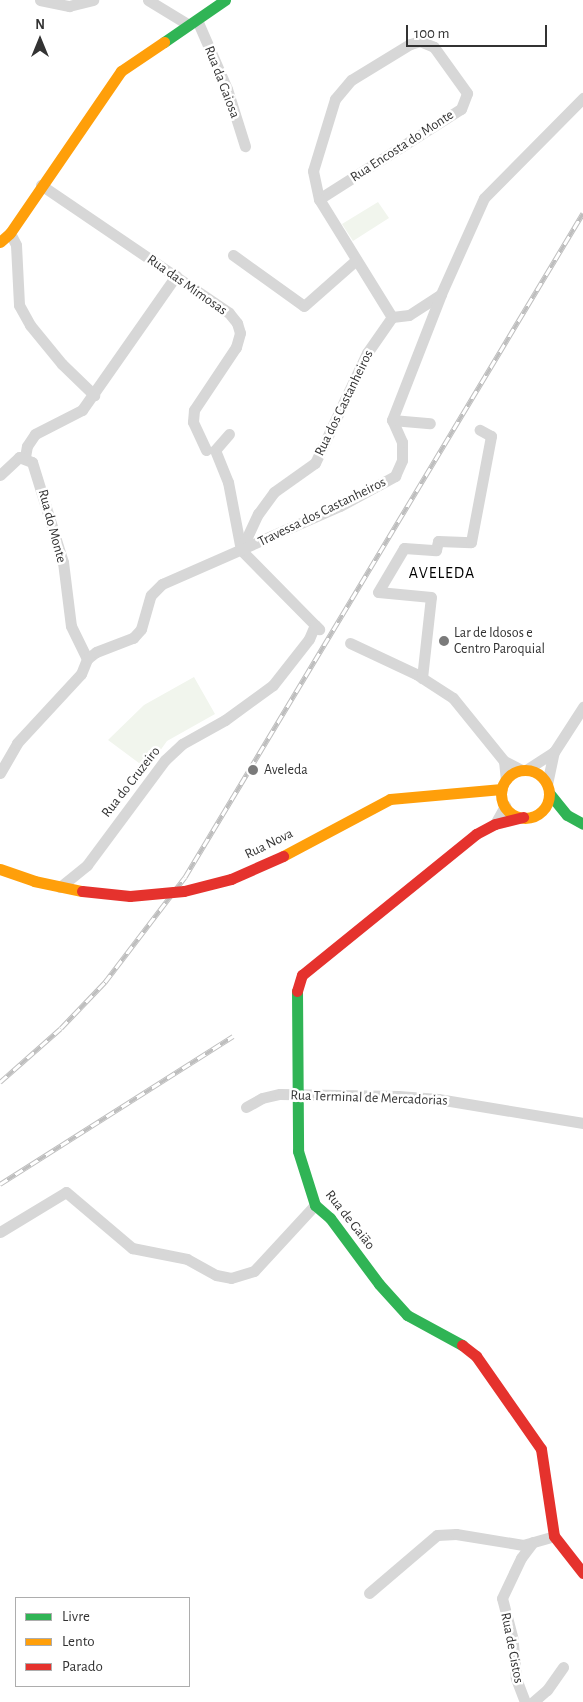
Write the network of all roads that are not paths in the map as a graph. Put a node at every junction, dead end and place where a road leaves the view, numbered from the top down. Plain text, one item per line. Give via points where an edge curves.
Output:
1 (40, 0) edge
2 (93, 0) edge
3 (148, 0) edge
4 (225, 0) edge
5 (193, 22) junction
6 (583, 98) edge
7 (245, 146) dead end
8 (41, 185) junction
9 (319, 199) junction
10 (10, 233) junction
11 (0, 242) edge
12 (233, 255) dead end
13 (356, 260) junction
14 (176, 276) junction
15 (441, 294) junction
16 (409, 315) junction
17 (392, 317) junction
18 (428, 329) junction
19 (94, 395) junction
20 (392, 420) junction
21 (430, 423) dead end
22 (480, 430) dead end
23 (229, 434) dead end
24 (206, 450) dead end
25 (25, 457) junction
26 (0, 476) edge
27 (241, 550) junction
28 (350, 644) dead end
29 (87, 659) junction
30 (422, 678) junction
31 (583, 707) edge
32 (554, 752) junction
33 (504, 761) junction
34 (524, 770) junction
35 (0, 773) edge
36 (548, 789) junction
37 (504, 793) junction
38 (538, 813) junction
39 (567, 815) junction
40 (523, 817) junction
41 (495, 824) junction
42 (583, 824) edge
43 (0, 869) edge
44 (60, 887) junction
45 (298, 1094) junction
46 (246, 1107) dead end
47 (583, 1123) edge
48 (315, 1205) junction
49 (0, 1232) edge
50 (554, 1536) junction
51 (534, 1542) junction
52 (583, 1573) edge
53 (369, 1593) dead end
54 (564, 1667) dead end
55 (525, 1702) edge
56 (533, 1702) edge

1 - 2 street via 70,6
3 - 5 street
4 - 5 street
5 - 7 street, Rua da Gaiosa via 227,89
5 - 8 street via 120,71
6 - 15 street via 484,198
8 - 10 street
8 - 14 street, Rua das Mimosas
9 - 9 street, Rua Encosta do Monte via 313,171 335,99 351,80 410,44 420,42 434,47 466,93 461,109
9 - 13 street, Rua Encosta do Monte
10 - 11 street
10 - 19 street via 16,244 19,305 30,325 56,357
12 - 13 street via 304,306
13 - 17 street, Rua Encosta do Monte
14 - 19 street
14 - 24 street, Rua das Mimosas via 229,314 240,333 236,347 194,410 193,422
15 - 16 street
15 - 18 street
16 - 17 street
16 - 18 street
17 - 27 street, Rua dos Castanheiros via 367,353 315,463 274,492 258,514
18 - 20 street
19 - 25 street via 82,410 69,419 44,427 36,434 27,446
20 - 21 street
20 - 27 street, Travessa dos Castanheiros via 402,442 402,460 395,476 340,506
22 - 30 street via 491,436 471,542 438,541 436,550 404,548 378,592 431,597
23 - 27 street via 215,450 228,482
25 - 26 street via 15,459
25 - 29 street, Rua do Monte via 32,462 63,562 70,626
27 - 29 street via 162,584 151,595 141,629 133,638 96,652
27 - 44 street, Rua do Cruzeiro via 317,627 273,685 225,720 182,744 165,760 87,866
28 - 30 street
29 - 35 street via 81,674 17,743
30 - 33 street via 453,698
31 - 32 street
32 - 34 street
32 - 36 street
33 - 34 street
33 - 37 street
34 - 36 street via 541,776
34 - 37 street
36 - 38 street via 546,806
36 - 39 street
37 - 40 street
37 - 41 street
37 - 44 street, Rua Nova, bridge via 413,795 390,799 279,858 231,879 184,891 139,895 82,892
38 - 39 street
38 - 40 street
39 - 42 street
40 - 41 street, Rua de Gaião
41 - 45 street, Rua de Gaião via 476,834 302,975 297,992
43 - 44 street
45 - 46 street, Rua Terminal de Mercadorias via 262,1098
45 - 47 street, Rua Terminal de Mercadorias via 438,1099
45 - 48 street, Rua de Gaião via 298,1151
48 - 49 street via 254,1270 231,1278 216,1275 187,1259 132,1248 66,1192
48 - 50 street, Rua de Gaião via 330,1218 379,1284 407,1315 456,1340 476,1356 541,1449
50 - 51 street
50 - 52 street
51 - 53 street via 523,1545 456,1534 437,1535
51 - 55 street, Rua de Cistos via 521,1558 502,1598 512,1640 516,1678
54 - 56 street, Rua de Cistos via 547,1690

